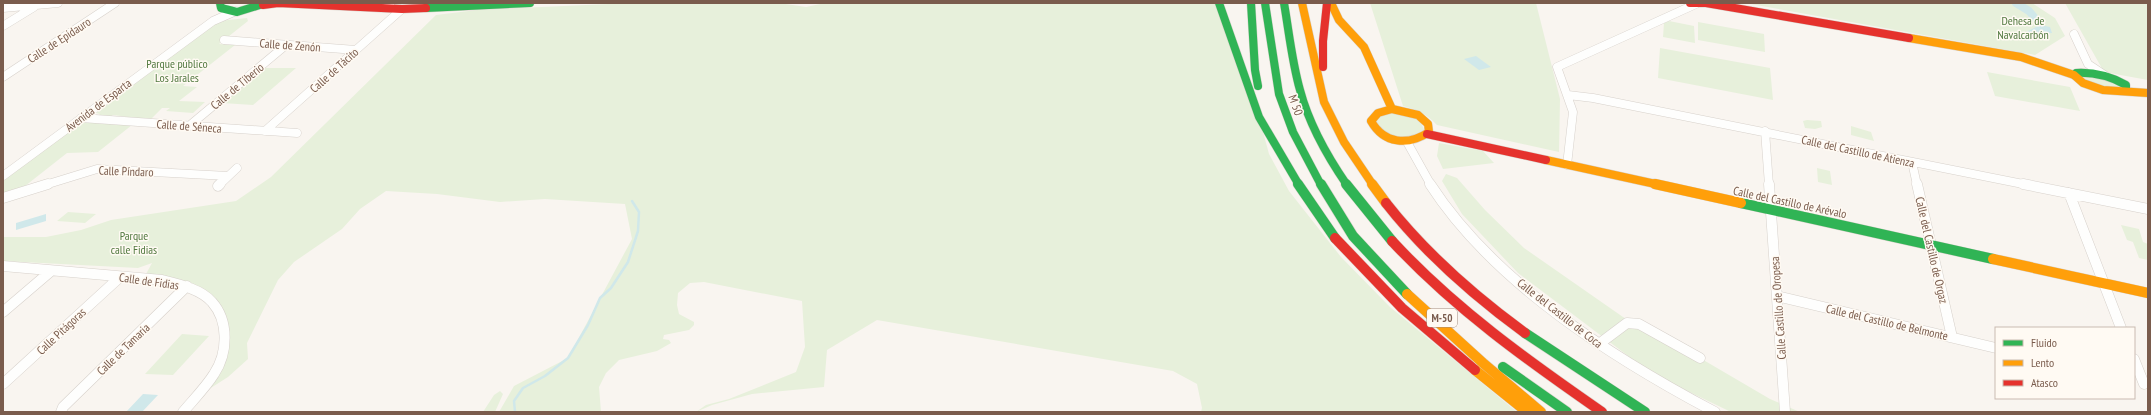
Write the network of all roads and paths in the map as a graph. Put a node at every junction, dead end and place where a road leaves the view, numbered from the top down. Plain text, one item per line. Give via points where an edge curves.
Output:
1 (58, 3) edge
2 (115, 3) edge
3 (220, 3) edge
4 (356, 3) edge
5 (428, 3) edge
6 (530, 3) edge
7 (1219, 3) edge
8 (1251, 3) edge
9 (1265, 3) edge
10 (1284, 3) edge
11 (1302, 3) edge
12 (1327, 3) edge
13 (1331, 3) edge
14 (1706, 3) edge
15 (1728, 3) edge
16 (265, 4) edge
17 (389, 4) edge
18 (1689, 5) edge
19 (36, 6) junction
20 (3, 8) edge
21 (402, 9) junction
22 (236, 11) junction
23 (3, 26) edge
24 (2074, 34) dead end
25 (224, 40) dead end
26 (286, 45) junction
27 (356, 50) junction
28 (2088, 64) junction
29 (2079, 73) junction
30 (2106, 76) junction
31 (3, 77) edge
32 (2122, 82) junction
33 (2148, 89) edge
34 (2126, 91) junction
35 (2148, 93) edge
36 (1568, 95) junction
37 (1392, 109) junction
38 (80, 118) junction
39 (189, 126) junction
40 (265, 131) junction
41 (1428, 131) junction
42 (1765, 131) junction
43 (296, 133) dead end
44 (1343, 142) junction
45 (1408, 142) junction
46 (1283, 158) junction
47 (1567, 162) junction
48 (1912, 162) junction
49 (237, 168) dead end
50 (3, 176) edge
51 (228, 176) junction
52 (218, 186) dead end
53 (2069, 193) junction
54 (3, 198) edge
55 (1335, 204) junction
56 (1770, 207) junction
57 (2148, 209) edge
58 (1384, 232) junction
59 (1930, 241) junction
60 (3, 266) edge
61 (51, 271) junction
62 (120, 277) junction
63 (2101, 279) junction
64 (187, 286) junction
65 (2148, 286) edge
66 (2148, 293) edge
67 (1777, 296) junction
68 (3, 312) edge
69 (2121, 327) edge
70 (1952, 337) junction
71 (1599, 344) junction
72 (1995, 348) edge
73 (1700, 358) dead end
74 (2135, 361) edge
75 (2142, 383) edge
76 (3, 384) edge
77 (61, 412) edge
78 (183, 412) edge
79 (1526, 412) edge
80 (1541, 412) edge
81 (1566, 412) edge
82 (1602, 412) edge
83 (1637, 412) edge
84 (1645, 412) edge
85 (1715, 412) edge
86 (1785, 412) edge

1 - 19 street
2 - 31 street, Calle de Epidauro
3 - 22 main road via 224,10
4 - 17 main road
5 - 17 main road
6 - 21 main road
7 - 46 main road via 1260,117
8 - 46 main road via 1255,70 1260,96
9 - 55 main road, M 50 / M-50 via 1279,94 1288,120 1318,180
10 - 58 main road, M-50 via 1298,82 1313,127 1329,159 1361,205
11 - 44 main road via 1320,90
12 - 44 main road via 1323,64 1327,90
13 - 37 main road via 1339,20 1364,47
14 - 18 main road
14 - 29 main road via 2021,58
15 - 29 main road via 2021,54
16 - 21 main road
16 - 22 main road
18 - 36 street via 1557,67
19 - 20 street
19 - 23 street
21 - 27 street, Calle de Tácito
22 - 38 street, Avenida de Esparta via 213,20
24 - 28 street
25 - 26 street, Calle de Zenón
26 - 27 street, Calle de Zenón
26 - 39 street, Calle de Tiberio
27 - 40 street, Calle de Tácito
28 - 29 street
28 - 30 street
29 - 30 main road
29 - 34 main road via 2083,83 2110,91
30 - 32 main road
32 - 33 main road
32 - 34 main road via 2126,86
34 - 35 main road
36 - 42 street, Calle del Castillo de Atienza
36 - 47 street via 1573,112
37 - 41 main road via 1418,115 1428,124
37 - 45 main road via 1384,110 1373,117 1372,126 1385,138
38 - 39 street, Calle de Séneca
38 - 50 street, Avenida de Esparta
39 - 40 street, Calle de Séneca
40 - 43 street, Calle de Séneca
41 - 45 main road via 1423,138
41 - 47 main road, Calle del Castillo de Arévalo
42 - 48 street, Calle del Castillo de Atienza
42 - 56 street, Calle Castillo de Oropesa
44 - 84 main road via 1406,228 1448,271 1503,316
45 - 71 street, Calle del Castillo de Coca via 1431,186 1461,225 1537,298
46 - 79 main road via 1305,196 1336,239 1382,290 1460,361
47 - 56 main road, Calle del Castillo de Arévalo
48 - 53 street, Calle del Castillo de Atienza
48 - 59 street, Calle del Castillo de Orgaz
49 - 51 street
51 - 52 street
51 - 54 street, Calle Píndaro via 97,169
53 - 57 street, Calle del Castillo de Atienza
53 - 63 street
55 - 80 main road via 1353,236 1398,285
55 - 81 main road, M-50 via 1405,284 1451,326
56 - 59 main road, Calle del Castillo de Arévalo
56 - 67 street, Calle Castillo de Oropesa
58 - 82 main road, M-50 via 1443,293 1483,328
58 - 83 main road via 1447,288 1482,315
59 - 63 main road, Calle del Castillo de Arévalo
59 - 70 street, Calle del Castillo de Orgaz
60 - 61 street, Calle de Fidias
61 - 62 street, Calle de Fidias
61 - 68 street
62 - 64 street, Calle de Fidias via 162,280
62 - 76 street, Calle Pitágoras
63 - 65 main road, Calle del Castillo de Arévalo
63 - 66 main road, Calle del Castillo de Arévalo
63 - 69 street
64 - 77 street, Calle de Tamaria via 63,407
64 - 78 street, Calle de Fidias via 212,301 223,320 225,344 214,373
67 - 70 street, Calle del Castillo de Belmonte
67 - 86 street, Calle Castillo de Oropesa
70 - 72 street, Calle del Castillo de Belmonte
71 - 73 street via 1632,322
71 - 85 street, Calle del Castillo de Coca via 1654,379
74 - 75 street

